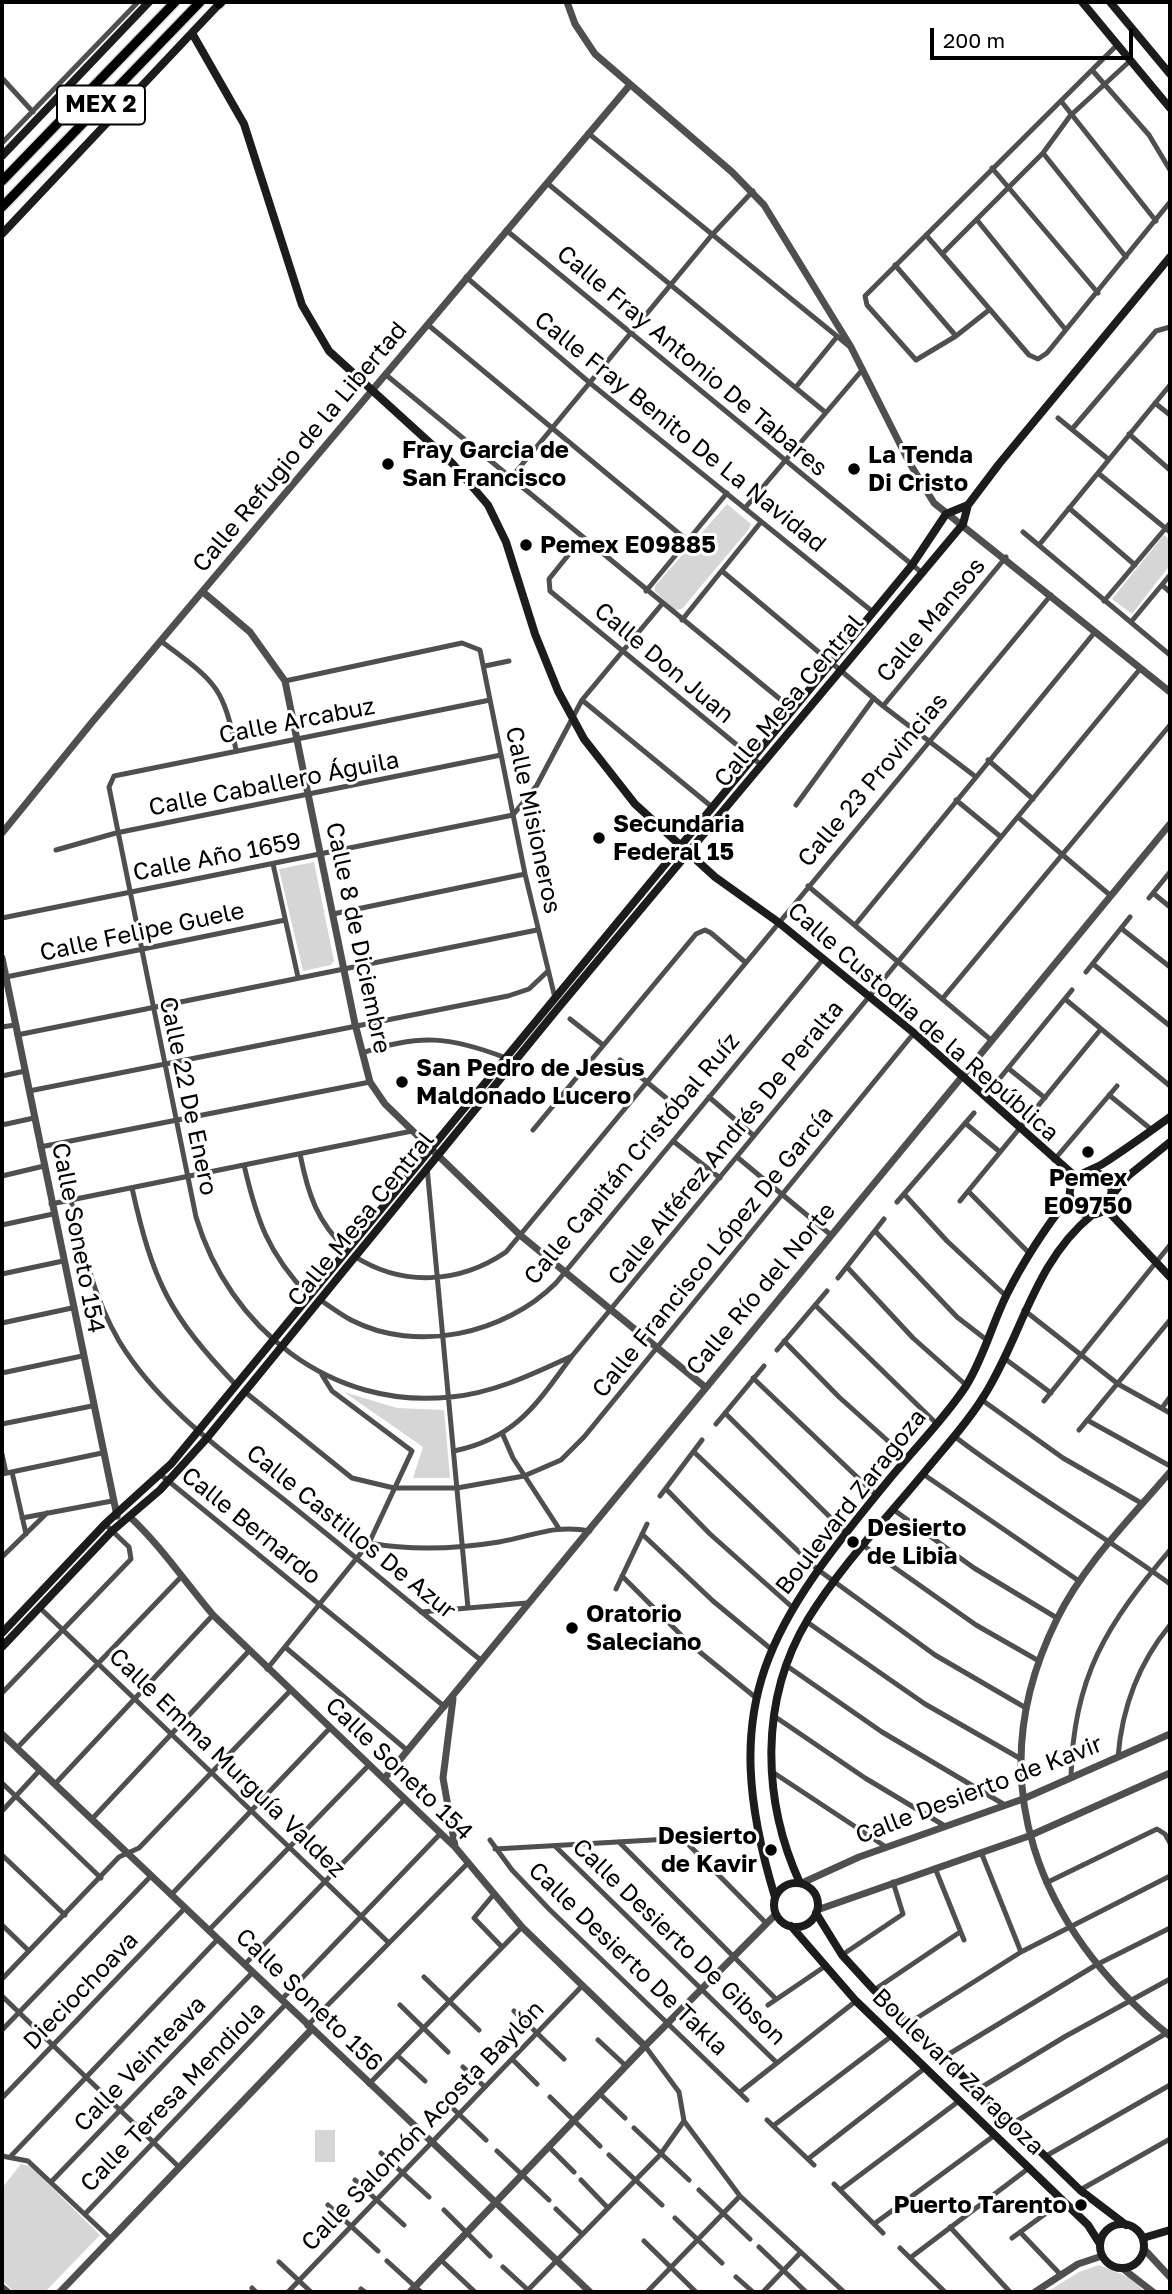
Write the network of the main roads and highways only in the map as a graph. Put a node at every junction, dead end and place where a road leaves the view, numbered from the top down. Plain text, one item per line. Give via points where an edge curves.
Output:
1 (149, 2) edge
2 (175, 2) edge
3 (200, 2) edge
4 (1082, 2) edge
5 (1110, 2) edge
6 (220, 3) edge
7 (192, 33) junction
8 (1170, 74) edge
9 (1170, 108) edge
10 (2, 156) edge
11 (2, 181) edge
12 (2, 208) edge
13 (2, 234) edge
14 (1170, 257) edge
15 (968, 505) junction
16 (680, 847) junction
17 (688, 854) junction
18 (1170, 1117) edge
19 (1169, 1145) edge
20 (433, 1153) junction
21 (1080, 1176) junction
22 (1112, 1195) junction
23 (1070, 1196) junction
24 (1106, 1209) junction
25 (1093, 1215) junction
26 (351, 1253) junction
27 (1170, 1277) edge
28 (164, 1478) junction
29 (2, 1633) edge
30 (2, 1647) edge
31 (801, 1883) junction
32 (775, 1897) junction
33 (817, 1911) junction
34 (791, 1926) junction
35 (1126, 2225) junction
36 (1170, 2230) edge
37 (1143, 2238) junction
38 (1100, 2244) junction

1 - 10 main road via 126,21 39,119 17,135
2 - 11 highway, MEX 2
3 - 12 highway, MEX 2
4 - 9 main road
5 - 8 main road
6 - 7 main road
7 - 13 main road
7 - 16 main road, Calle Custodia de la República via 244,124 312,326 329,351 452,463 495,516 541,651 571,716 635,804
14 - 15 main road, Calle Mesa Central
15 - 16 main road, Calle Mesa Central via 946,514 912,565
15 - 17 main road, Calle Mesa Central via 963,524
16 - 17 main road, Calle Custodia de la República
16 - 20 main road, Calle Mesa Central
17 - 20 main road, Calle Mesa Central
17 - 21 main road, Calle Custodia de la República via 870,995 1054,1160
18 - 21 main road
19 - 22 main road via 1128,1176
20 - 26 main road, Calle Mesa Central
20 - 26 main road, Calle Mesa Central via 428,1167
21 - 22 main road via 1093,1172 1105,1178
21 - 23 main road
22 - 24 main road
23 - 25 main road via 1075,1208
23 - 32 main road, Boulevard Zaragoza via 1006,1296 966,1385 817,1569 771,1648 755,1697 749,1771 757,1834
24 - 25 main road
24 - 27 main road
25 - 31 main road, Boulevard Zaragoza via 1063,1244 1024,1310 982,1400 834,1583 807,1622 787,1666 774,1716 771,1772 778,1825
26 - 28 main road, Calle Mesa Central via 308,1295
26 - 28 main road, Calle Mesa Central via 245,1392
28 - 29 main road, Calle Mesa Central via 116,1514
28 - 30 main road, Calle Mesa Central
31 - 32 main road via 788,1884
31 - 33 main road via 816,1897
32 - 34 main road via 776,1914
33 - 34 main road via 803,1925
33 - 35 main road, Boulevard Zaragoza via 842,1955 874,1990 1080,2190
34 - 38 main road, Boulevard Zaragoza via 856,2001 1088,2225
35 - 37 main road
35 - 38 main road via 1106,2231
36 - 37 main road
37 - 38 main road via 1144,2249 1136,2263 1122,2268 1102,2256

